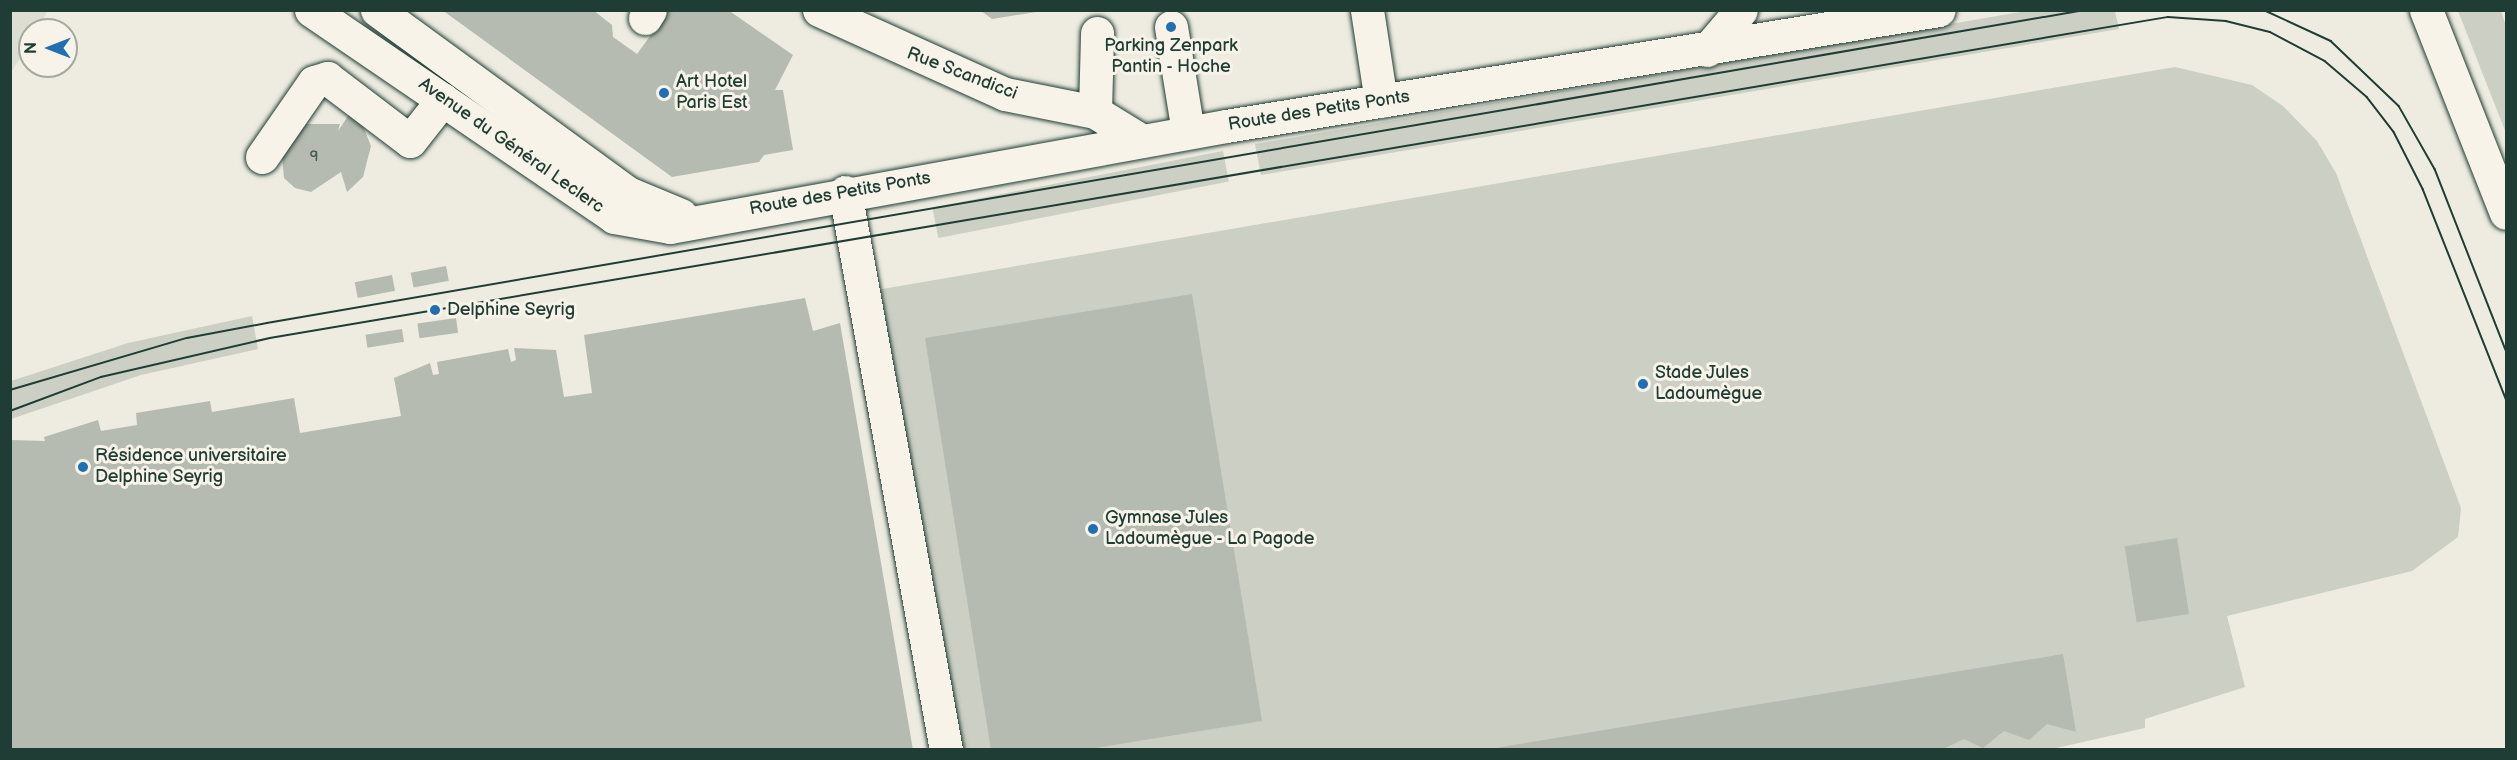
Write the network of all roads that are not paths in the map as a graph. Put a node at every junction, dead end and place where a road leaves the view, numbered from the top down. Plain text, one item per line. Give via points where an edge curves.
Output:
1 (311, 10) edge
2 (377, 10) edge
3 (819, 10) edge
4 (1367, 10) edge
5 (1741, 10) edge
6 (1939, 10) edge
7 (2426, 10) edge
8 (1171, 27) dead end
9 (1097, 33) dead end
10 (1707, 50) junction
11 (443, 99) junction
12 (1381, 101) junction
13 (1095, 112) junction
14 (1188, 132) junction
15 (1142, 141) junction
16 (262, 157) dead end
17 (845, 192) junction
18 (2506, 213) edge
19 (700, 220) junction
20 (946, 750) edge

1 - 11 main road, Avenue du Général Leclerc
2 - 19 main road, Avenue du Général Leclerc via 628,193 665,212
3 - 13 main road, Rue Scandicci via 1005,94
4 - 12 main road
5 - 10 main road
6 - 10 main road, Route des Petits Ponts
7 - 18 main road
8 - 14 main road
9 - 13 main road
10 - 12 main road, Route des Petits Ponts
11 - 16 main road via 410,141 327,78 314,82
11 - 19 main road, Avenue du Général Leclerc via 614,217 670,227
12 - 14 main road, Route des Petits Ponts
13 - 15 main road, Rue Scandicci
14 - 15 main road, Route des Petits Ponts
15 - 17 main road, Route des Petits Ponts
17 - 19 main road, Route des Petits Ponts
17 - 20 main road

